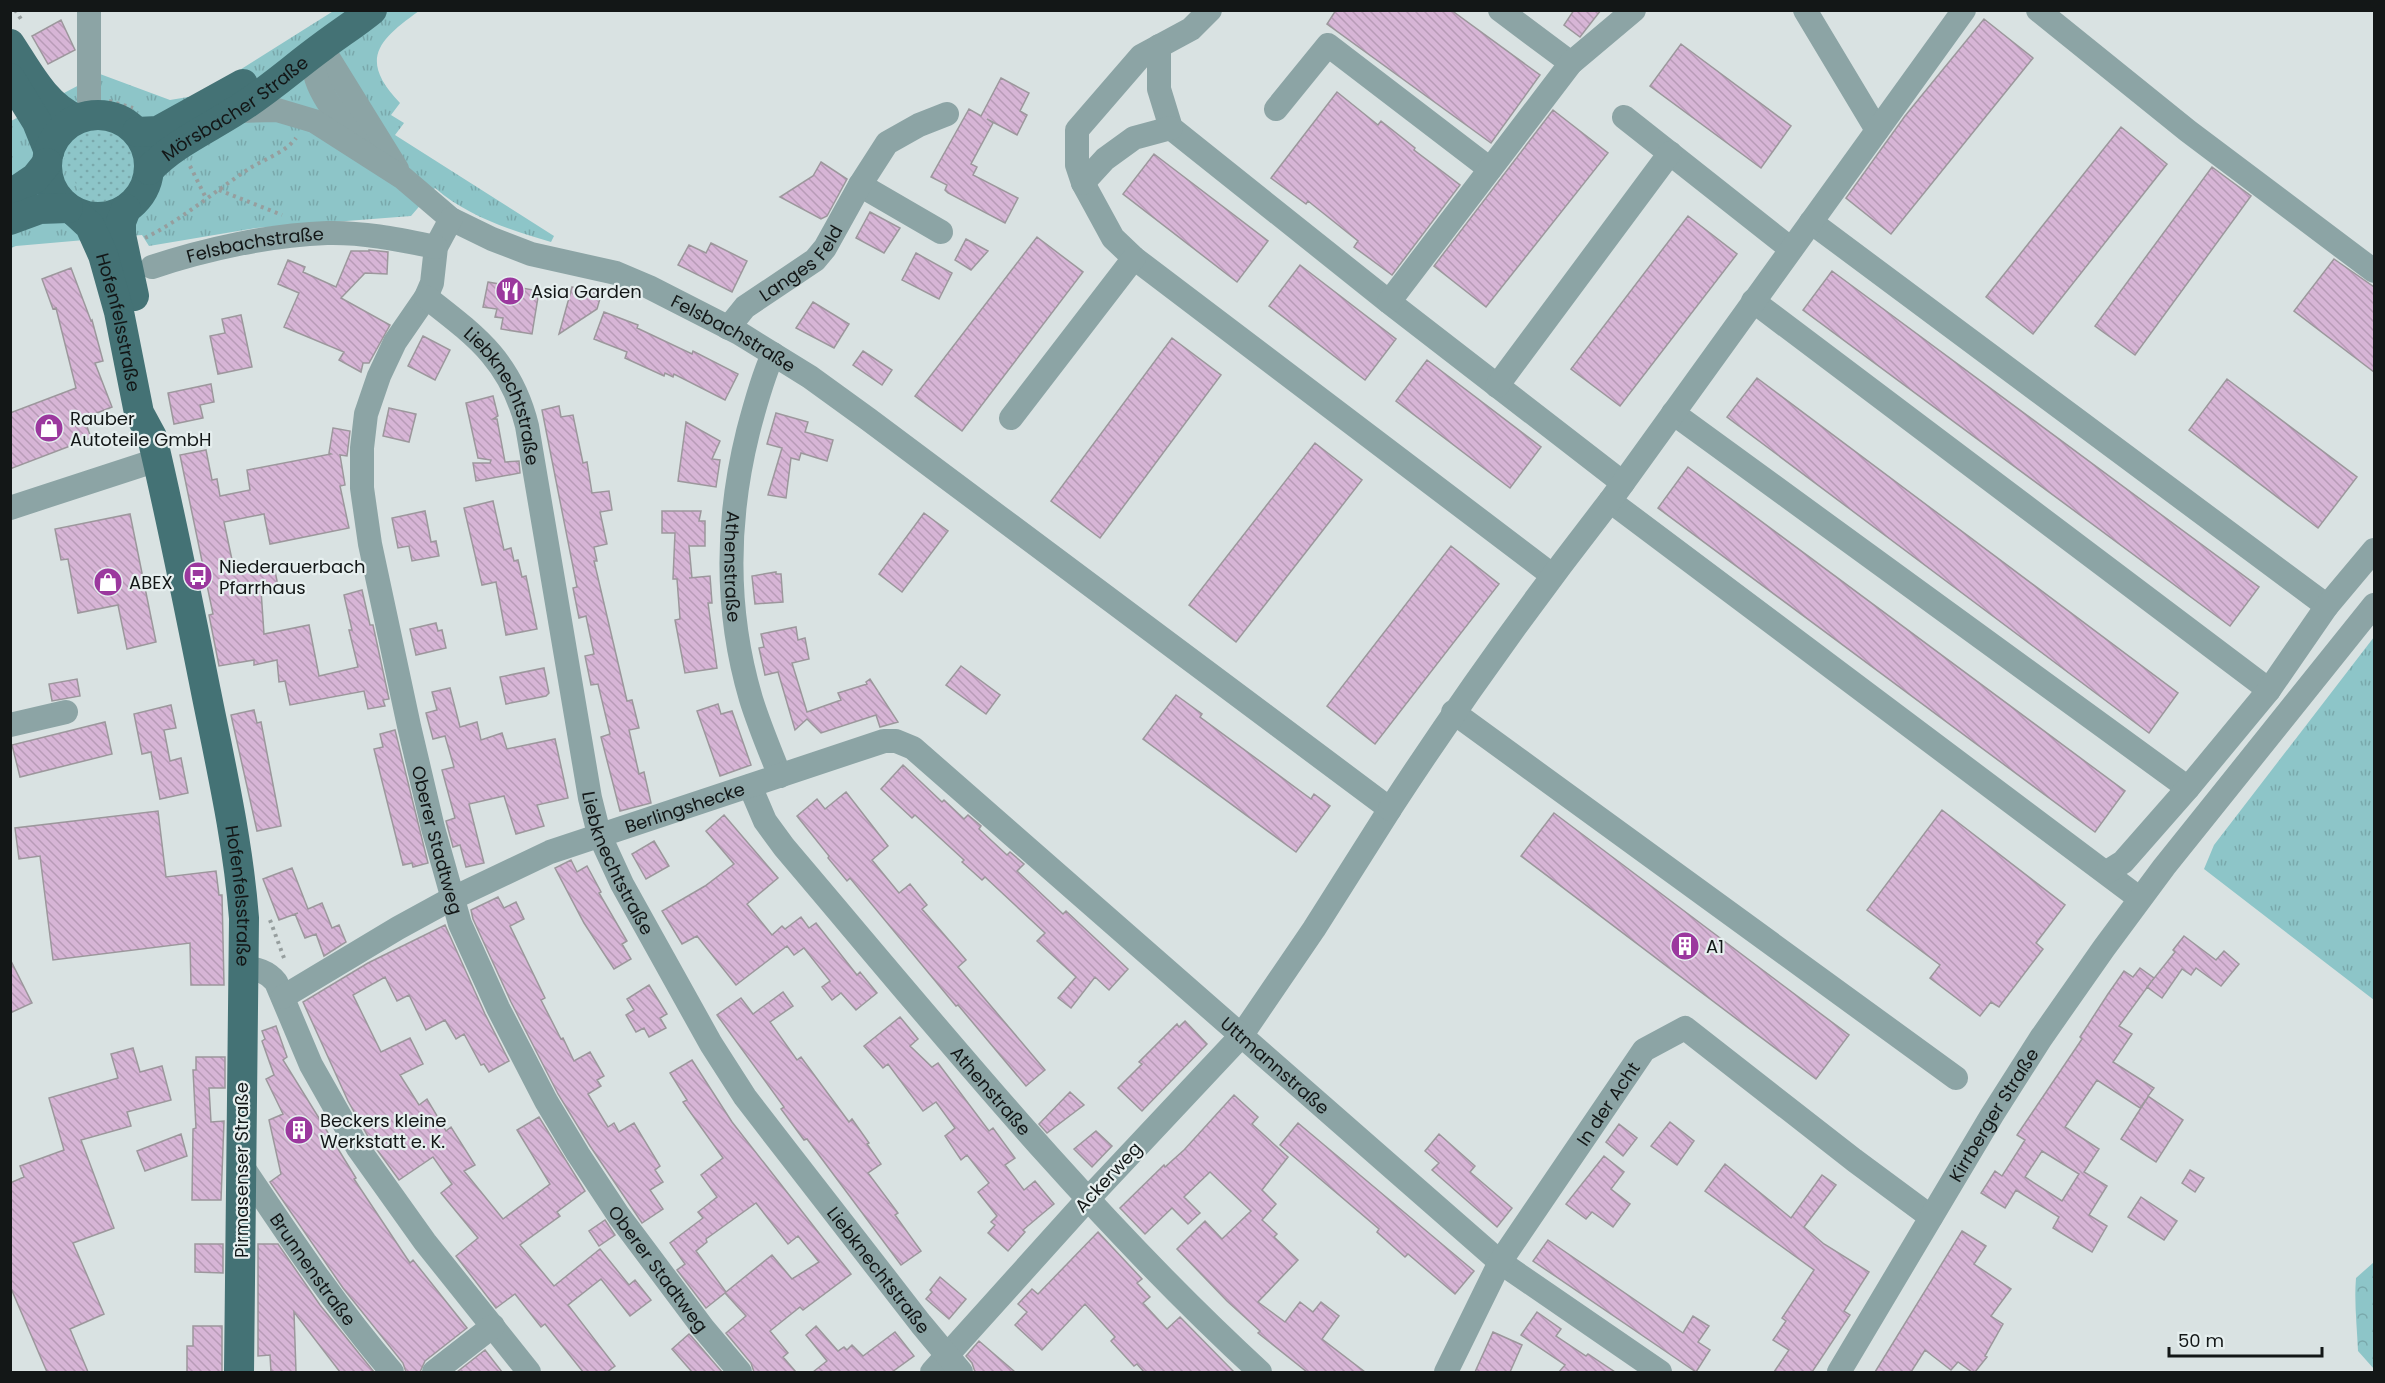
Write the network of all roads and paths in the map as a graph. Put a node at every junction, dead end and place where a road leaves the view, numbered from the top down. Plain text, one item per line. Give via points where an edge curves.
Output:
1 (89, 10) edge
2 (372, 10) edge
3 (1210, 10) edge
4 (1500, 10) edge
5 (1634, 10) edge
6 (1805, 10) edge
7 (1964, 10) edge
8 (2037, 10) edge
9 (10, 44) edge
10 (321, 46) junction
11 (1159, 46) junction
12 (1571, 63) junction
13 (10, 78) edge
14 (1276, 109) dead end
15 (237, 111) junction
16 (947, 114) dead end
17 (84, 117) junction
18 (303, 117) junction
19 (1624, 117) dead end
20 (1171, 128) junction
21 (1877, 130) junction
22 (137, 132) junction
23 (180, 145) junction
24 (364, 153) junction
25 (1670, 153) junction
26 (48, 157) junction
27 (1490, 169) junction
28 (149, 170) junction
29 (403, 178) junction
30 (1083, 183) junction
31 (860, 186) junction
32 (218, 190) junction
33 (10, 195) edge
34 (206, 198) junction
35 (126, 208) junction
36 (72, 211) junction
37 (284, 216) dead end
38 (451, 219) junction
39 (10, 220) edge
40 (1811, 222) junction
41 (941, 232) dead end
42 (436, 246) junction
43 (124, 248) junction
44 (1791, 249) junction
45 (1134, 258) junction
46 (152, 267) dead end
47 (2374, 271) edge
48 (426, 297) junction
49 (1389, 302) junction
50 (1753, 302) junction
51 (728, 328) junction
52 (773, 354) junction
53 (1497, 386) junction
54 (1673, 413) junction
55 (1011, 418) dead end
56 (155, 435) junction
57 (1616, 492) junction
58 (10, 508) edge
59 (2374, 549) edge
60 (1552, 575) junction
61 (2374, 605) edge
62 (2327, 606) junction
63 (2269, 690) junction
64 (66, 711) dead end
65 (1453, 712) junction
66 (10, 725) edge
67 (904, 744) joint
68 (780, 776) junction
69 (750, 786) junction
70 (2188, 788) junction
71 (1390, 809) junction
72 (599, 834) junction
73 (2107, 872) junction
74 (2139, 898) junction
75 (451, 899) junction
76 (243, 967) junction
77 (283, 997) junction
78 (1241, 1036) junction
79 (1956, 1078) dead end
80 (240, 1163) junction
81 (1087, 1200) junction
82 (1932, 1217) junction
83 (1500, 1262) junction
84 (493, 1326) junction
85 (947, 1367) edge
86 (238, 1372) edge
87 (392, 1372) edge
88 (434, 1372) edge
89 (529, 1372) edge
90 (740, 1372) edge
91 (1260, 1372) edge
92 (1446, 1372) edge
93 (1660, 1372) edge
94 (1839, 1372) edge

1 - 17 street via 88,100
2 - 10 main road, Mörsbacher Straße
3 - 11 street via 1191,29
4 - 12 street
5 - 12 street
6 - 21 street
7 - 21 street, Ackerweg
8 - 47 street
9 - 17 main road via 57,108
10 - 15 main road, Mörsbacher Straße
10 - 22 main road, Mörsbacher Straße via 271,68 158,131
10 - 24 street, Felsbachstraße via 315,60 322,93
10 - 29 street, Felsbachstraße
11 - 20 street via 1159,89
11 - 30 street via 1142,56 1077,130 1077,165
12 - 27 street
13 - 26 main road via 37,122
14 - 27 street via 1328,45
15 - 18 street, Felsbachstraße via 278,110
15 - 23 main road, Mörsbacher Straße
16 - 31 street, Langes Feld via 887,143
17 - 22 main road via 109,117
17 - 26 main road via 60,131
18 - 24 street, Felsbachstraße
18 - 32 path via 295,141
19 - 25 street
20 - 30 street via 1134,138 1105,159
20 - 49 street
21 - 40 street, Ackerweg
22 - 28 main road via 146,150
23 - 28 main road, Mörsbacher Straße
23 - 34 path
24 - 29 street, Felsbachstraße
25 - 44 street
25 - 53 street
26 - 33 main road via 35,178
26 - 36 main road via 50,183
27 - 49 street
28 - 35 main road via 142,192
29 - 38 street, Felsbachstraße
30 - 45 street via 1113,238
31 - 41 street
31 - 51 street, Langes Feld via 815,260 745,307
32 - 34 path
32 - 37 path
34 - 43 path via 162,229
35 - 36 main road via 105,217
35 - 43 main road, Hofenfelsstraße via 121,222
36 - 39 main road via 40,209
36 - 56 main road, Hofenfelsstraße via 90,226 103,255 139,413
38 - 42 street
38 - 51 street, Felsbachstraße via 531,254 616,273
40 - 44 street, Ackerweg
40 - 62 street
42 - 46 street, Felsbachstraße via 327,233 237,245
42 - 48 street, Oberer Stadtweg via 432,283
43 - 56 main road, Hofenfelsstraße
44 - 50 street, Ackerweg
45 - 55 street
45 - 60 street
48 - 72 street, Liebknechtstraße via 472,333 510,378 521,401 583,765
48 - 75 street, Oberer Stadtweg via 395,342 366,414 362,488 408,726
49 - 53 street
50 - 54 street, Ackerweg
50 - 63 street
51 - 52 street, Felsbachstraße
52 - 68 street, Athenstraße via 754,407 736,485 731,562 742,663
52 - 71 street, Felsbachstraße via 868,419
53 - 57 street
54 - 57 street, Ackerweg
54 - 70 street
56 - 58 street
56 - 76 main road, Hofenfelsstraße via 230,813 242,888
57 - 60 street, Ackerweg
57 - 73 street
59 - 62 street
60 - 65 street, Ackerweg
61 - 74 street, Kirrberger Straße
62 - 63 street
63 - 70 street
64 - 66 street
65 - 71 street, Ackerweg
65 - 79 street
67 - 68 street, Berlingshecke via 884,741
67 - 78 street, Uttmannstraße
68 - 69 street, Berlingshecke
69 - 72 street, Berlingshecke
69 - 81 street, Athenstraße via 765,821 784,847
70 - 73 street via 2123,862
71 - 78 street, Ackerweg
72 - 75 street, Berlingshecke via 508,870
72 - 85 street, Liebknechtstraße via 664,963 711,1044 746,1097
73 - 74 street
74 - 82 street, Kirrberger Straße via 2041,1038
75 - 77 street, Berlingshecke
75 - 90 street, Oberer Stadtweg via 498,1008 578,1154 654,1264
76 - 77 street, Hofenfelsstraße via 270,975
76 - 80 main road, Pirmasenser Straße
77 - 84 street, Hofenfelsstraße via 311,1065 358,1148
78 - 81 street, Ackerweg
78 - 83 street, Uttmannstraße
80 - 86 main road, Pirmasenser Straße
80 - 87 street, Brunnenstraße via 300,1254
81 - 85 street, Ackerweg
81 - 91 street, Athenstraße
82 - 83 street, In der Acht via 1685,1028 1644,1050
82 - 94 street, Kirrberger Straße
83 - 92 street, In der Acht
83 - 93 street, Uttmannstraße
84 - 88 street
84 - 89 street, Hofenfelsstraße

